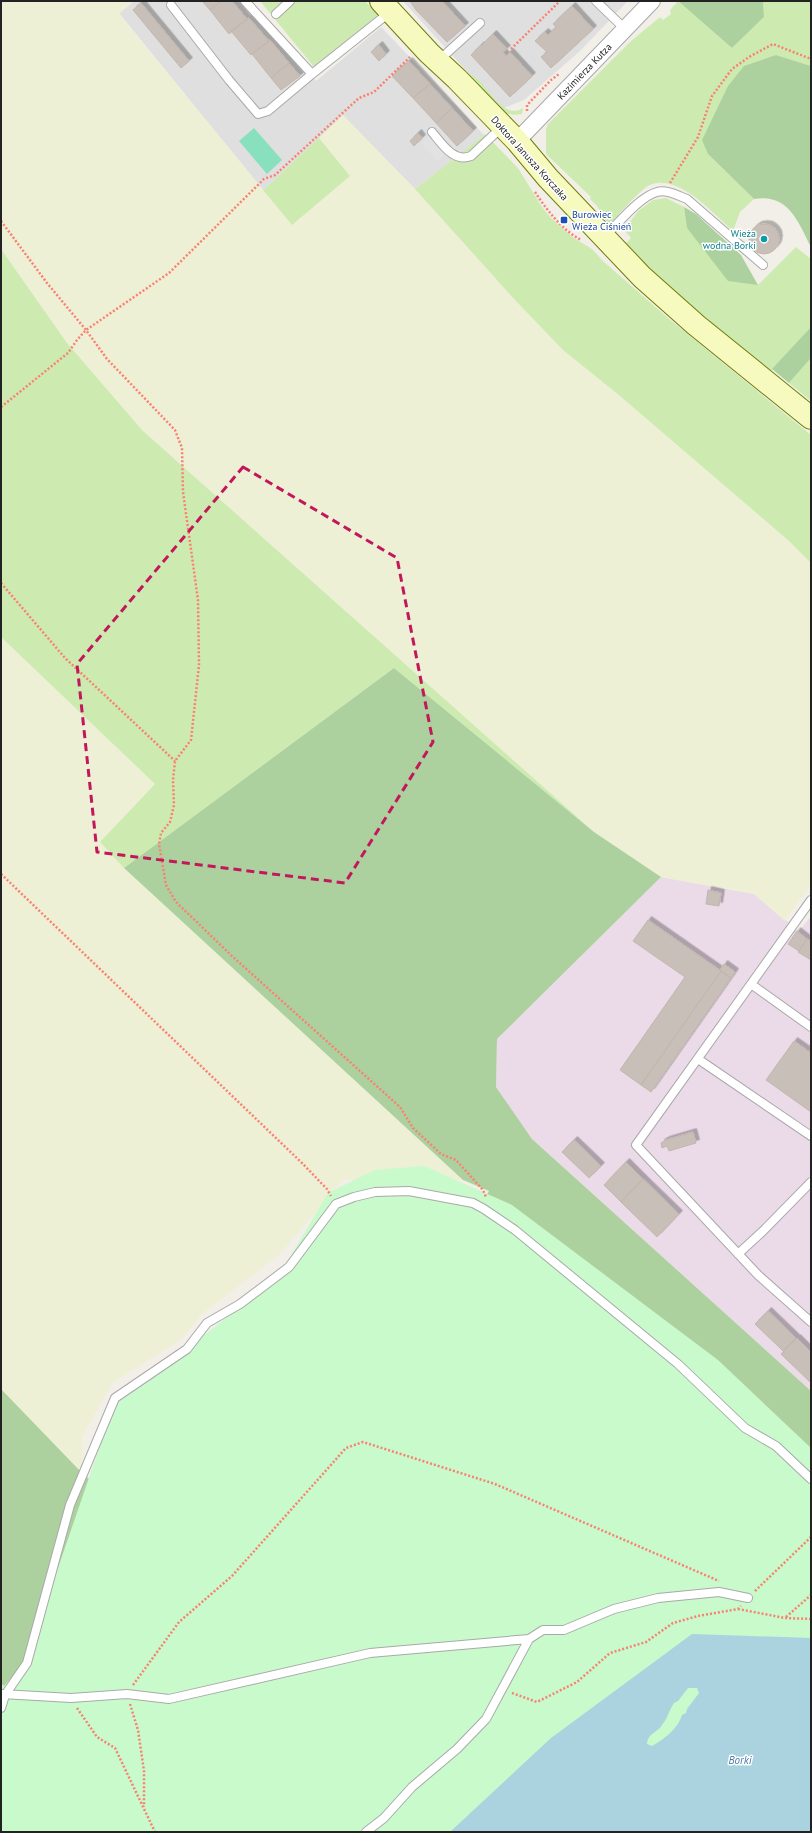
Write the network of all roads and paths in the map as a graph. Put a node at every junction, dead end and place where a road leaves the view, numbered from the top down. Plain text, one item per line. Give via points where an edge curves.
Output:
1 (245, 1) edge
2 (290, 1) edge
3 (560, 1) edge
4 (596, 1) edge
5 (652, 1) edge
6 (171, 5) dead end
7 (386, 6) edge
8 (276, 14) dead end
9 (480, 23) dead end
10 (625, 28) junction
11 (510, 49) dead end
12 (415, 53) dead end
13 (811, 59) edge
14 (437, 62) junction
15 (312, 74) junction
16 (432, 132) dead end
17 (510, 134) junction
18 (664, 192) junction
19 (1, 221) edge
20 (604, 237) junction
21 (763, 265) dead end
22 (86, 330) junction
23 (1, 407) edge
24 (811, 418) edge
25 (1, 583) edge
26 (175, 761) junction
27 (1, 874) edge
28 (811, 900) edge
29 (751, 984) junction
30 (811, 1027) edge
31 (698, 1059) junction
32 (811, 1136) edge
33 (811, 1182) edge
34 (336, 1204) junction
35 (484, 1209) junction
36 (738, 1254) junction
37 (811, 1322) edge
38 (811, 1480) edge
39 (811, 1537) edge
40 (724, 1584) dead end
41 (811, 1595) edge
42 (748, 1598) junction
43 (738, 1609) junction
44 (785, 1618) junction
45 (811, 1619) edge
46 (528, 1639) junction
47 (502, 1689) junction
48 (127, 1694) junction
49 (3, 1695) edge
50 (71, 1698) junction
51 (1, 1708) edge
52 (144, 1807) junction
53 (155, 1832) edge
54 (366, 1832) edge

1 - 15 lane
2 - 8 lane
3 - 11 path
4 - 10 lane
5 - 10 street, Kazimierza Kutza
6 - 15 lane via 258,114 268,111
7 - 14 street, Doktora Janusza Korczaka
7 - 15 lane
9 - 14 lane
10 - 17 street, Kazimierza Kutza
12 - 22 path via 374,92 359,98 275,175 264,179 169,273
13 - 18 path via 773,44 732,69 712,96 698,137
14 - 17 street, Doktora Janusza Korczaka
16 - 17 lane via 459,158 471,156
17 - 20 street, Doktora Janusza Korczaka
18 - 20 lane via 658,191 645,198
18 - 21 lane via 687,199
19 - 22 path
20 - 24 street, Doktora Janusza Korczaka via 673,305
22 - 23 path via 68,353
22 - 26 path via 107,359 175,430 182,448 183,492 198,600 198,665 191,740
25 - 26 path via 65,658
26 - 35 path via 174,805 170,822 161,833 158,844 166,885 176,902 238,962 400,1107 413,1128 441,1154 456,1160 483,1190 488,1202
27 - 34 path via 302,1163 327,1189
28 - 29 lane
29 - 30 lane
29 - 31 lane
31 - 32 lane
31 - 36 lane via 636,1145
33 - 36 lane
34 - 35 lane via 375,1192 409,1191 473,1203
34 - 49 lane via 289,1267 240,1304 207,1323 187,1349 115,1398 70,1505 27,1663
35 - 38 lane via 515,1230 678,1364 740,1423 776,1446
36 - 37 lane
39 - 42 path
40 - 48 path via 495,1484 362,1442 346,1448 232,1576 179,1622
41 - 44 path
42 - 43 path
42 - 46 lane via 719,1592 658,1598 614,1609 564,1630 543,1630
43 - 44 path
43 - 47 path via 673,1623 646,1642 610,1653 577,1682 537,1702
44 - 45 path
46 - 47 lane
46 - 48 lane via 370,1653 169,1699
47 - 54 lane via 486,1719 457,1749 412,1787 384,1818
48 - 50 lane
48 - 52 path via 138,1730 144,1771
49 - 50 lane
49 - 51 lane
50 - 52 path via 97,1737 115,1748
52 - 53 path

